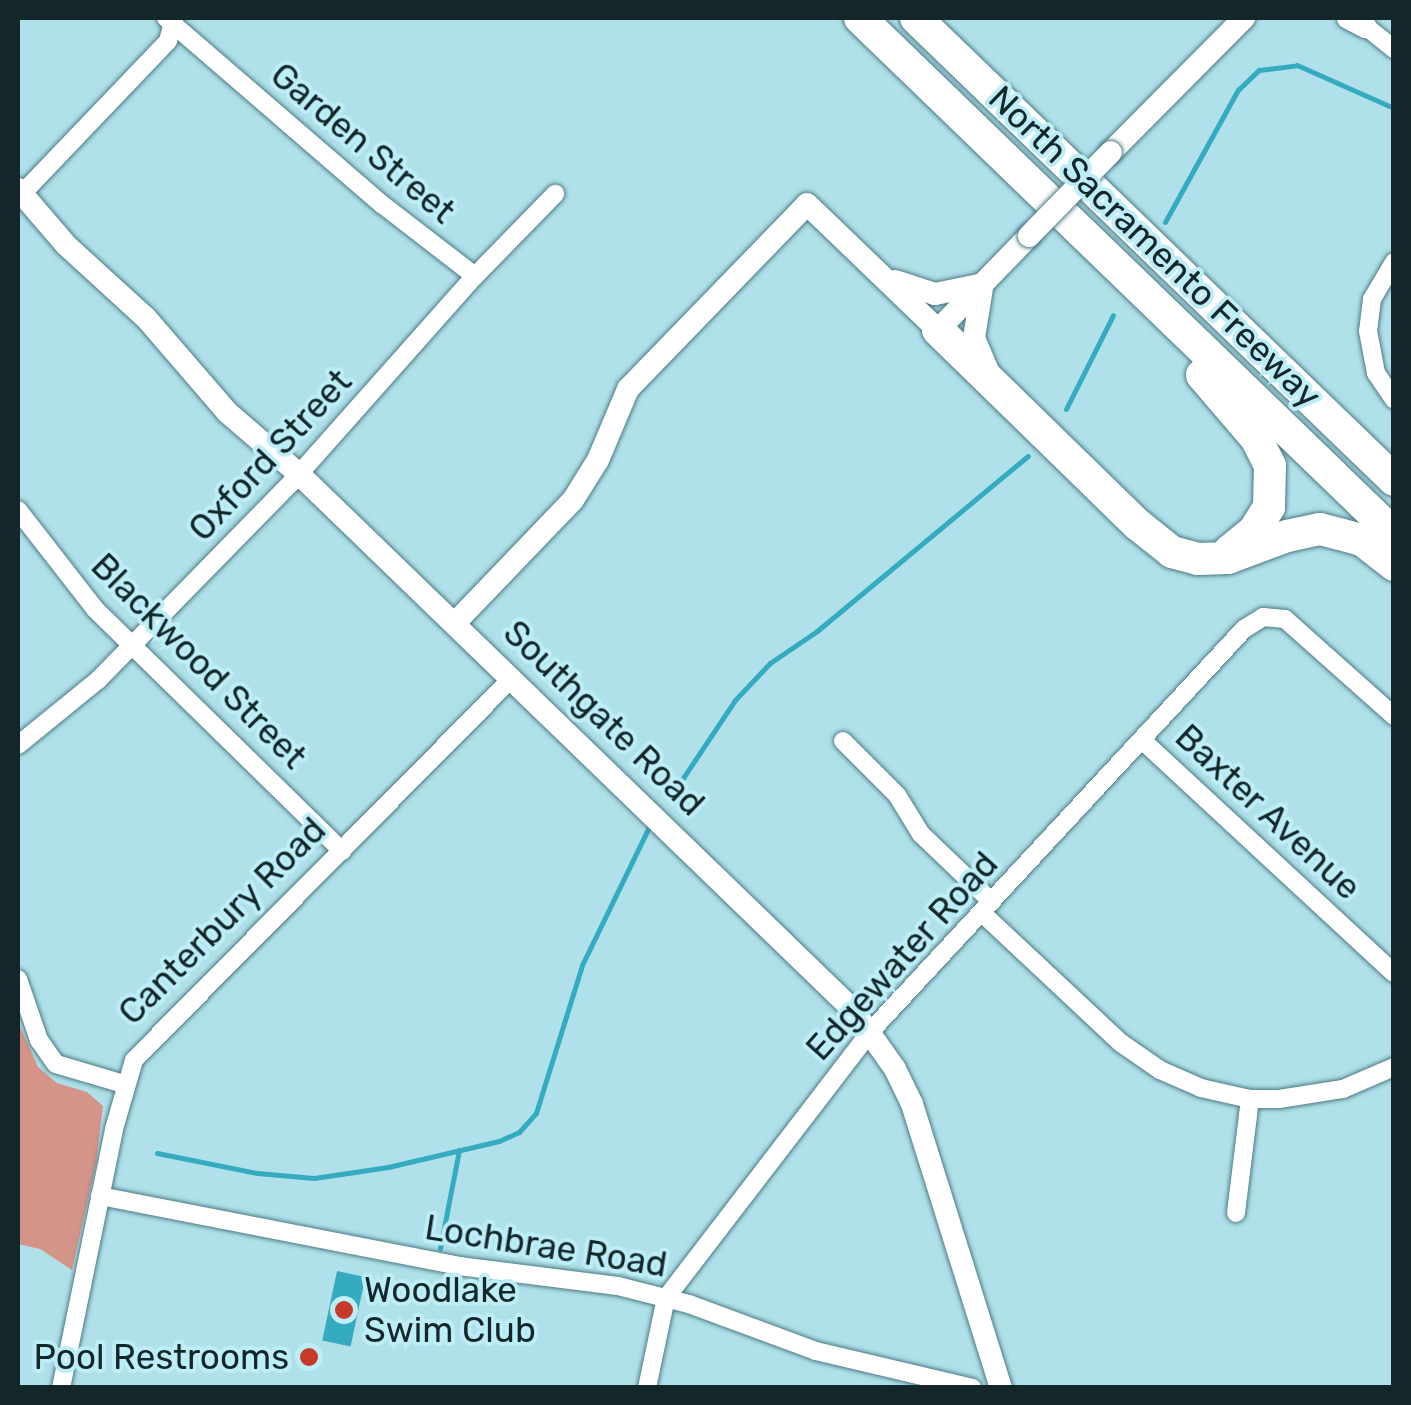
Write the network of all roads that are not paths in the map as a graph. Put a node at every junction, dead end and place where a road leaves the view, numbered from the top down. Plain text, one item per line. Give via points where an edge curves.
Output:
1 (860, 18) edge
2 (916, 18) edge
3 (937, 18) edge
4 (1234, 18) edge
5 (1244, 18) edge
6 (171, 20) edge
7 (1356, 21) edge
8 (1220, 41) junction
9 (1394, 49) edge
10 (1050, 150) junction
11 (19, 193) edge
12 (555, 194) dead end
13 (1094, 244) junction
14 (1394, 262) edge
15 (872, 267) junction
16 (475, 276) junction
17 (983, 284) junction
18 (938, 330) junction
19 (1002, 392) junction
20 (1394, 400) edge
21 (300, 475) junction
22 (1394, 480) edge
23 (18, 510) edge
24 (1394, 534) edge
25 (1214, 559) junction
26 (1394, 565) edge
27 (455, 623) junction
28 (132, 646) junction
29 (512, 678) junction
30 (1394, 716) edge
31 (1142, 740) junction
32 (843, 741) dead end
33 (18, 745) edge
34 (342, 850) junction
35 (987, 908) junction
36 (1394, 973) edge
37 (18, 979) edge
38 (870, 1032) junction
39 (1394, 1067) edge
40 (124, 1084) junction
41 (1250, 1099) junction
42 (100, 1196) junction
43 (1236, 1213) dead end
44 (666, 1298) junction
45 (62, 1388) edge
46 (647, 1388) edge
47 (974, 1388) edge
48 (1001, 1388) edge

1 - 13 highway, North Sacramento Freeway
2 - 10 highway, North Sacramento Freeway
3 - 10 highway
4 - 8 street
5 - 8 street
6 - 11 street via 168,41
6 - 16 street, Garden Street
7 - 9 street
8 - 17 street, bridge
10 - 22 highway, North Sacramento Freeway
11 - 21 street, Southgate Road via 146,318 207,392
12 - 16 street, Oxford Street
13 - 24 highway, North Sacramento Freeway
13 - 25 highway via 1256,438 1270,466 1272,495 1262,520
14 - 20 street via 1372,299 1368,331 1376,373
15 - 17 street via 925,292
15 - 18 street
15 - 27 street via 807,204 628,389 574,500
16 - 21 street, Oxford Street
17 - 18 street
17 - 19 street via 974,338
18 - 19 highway
19 - 25 highway via 1152,538 1182,556
21 - 27 street, Southgate Road
21 - 28 street, Oxford Street
23 - 28 street, Blackwood Street via 73,584
25 - 26 highway via 1320,530 1362,540
27 - 29 street, Southgate Road
28 - 33 street, Oxford Street
28 - 34 street, Blackwood Street
29 - 34 street, Canterbury Road
29 - 38 street, Southgate Road via 837,992
30 - 31 street, Edgewater Road via 1296,626 1273,616 1244,629
31 - 35 street, Edgewater Road
31 - 36 street, Baxter Avenue
32 - 35 street
34 - 40 street, Canterbury Road via 134,1060
35 - 38 street, Edgewater Road
35 - 41 street via 1138,1057 1201,1088
37 - 40 street via 46,1054 68,1071
38 - 44 street, Edgewater Road
38 - 48 street, Southgate Road via 921,1128
39 - 41 street via 1324,1094
40 - 42 street, Canterbury Road
41 - 43 street
42 - 44 street, Lochbrae Road via 460,1266 560,1276
42 - 45 street, Canterbury Road
44 - 46 street, Edgewater Road
44 - 47 street, Lochbrae Road via 834,1356

